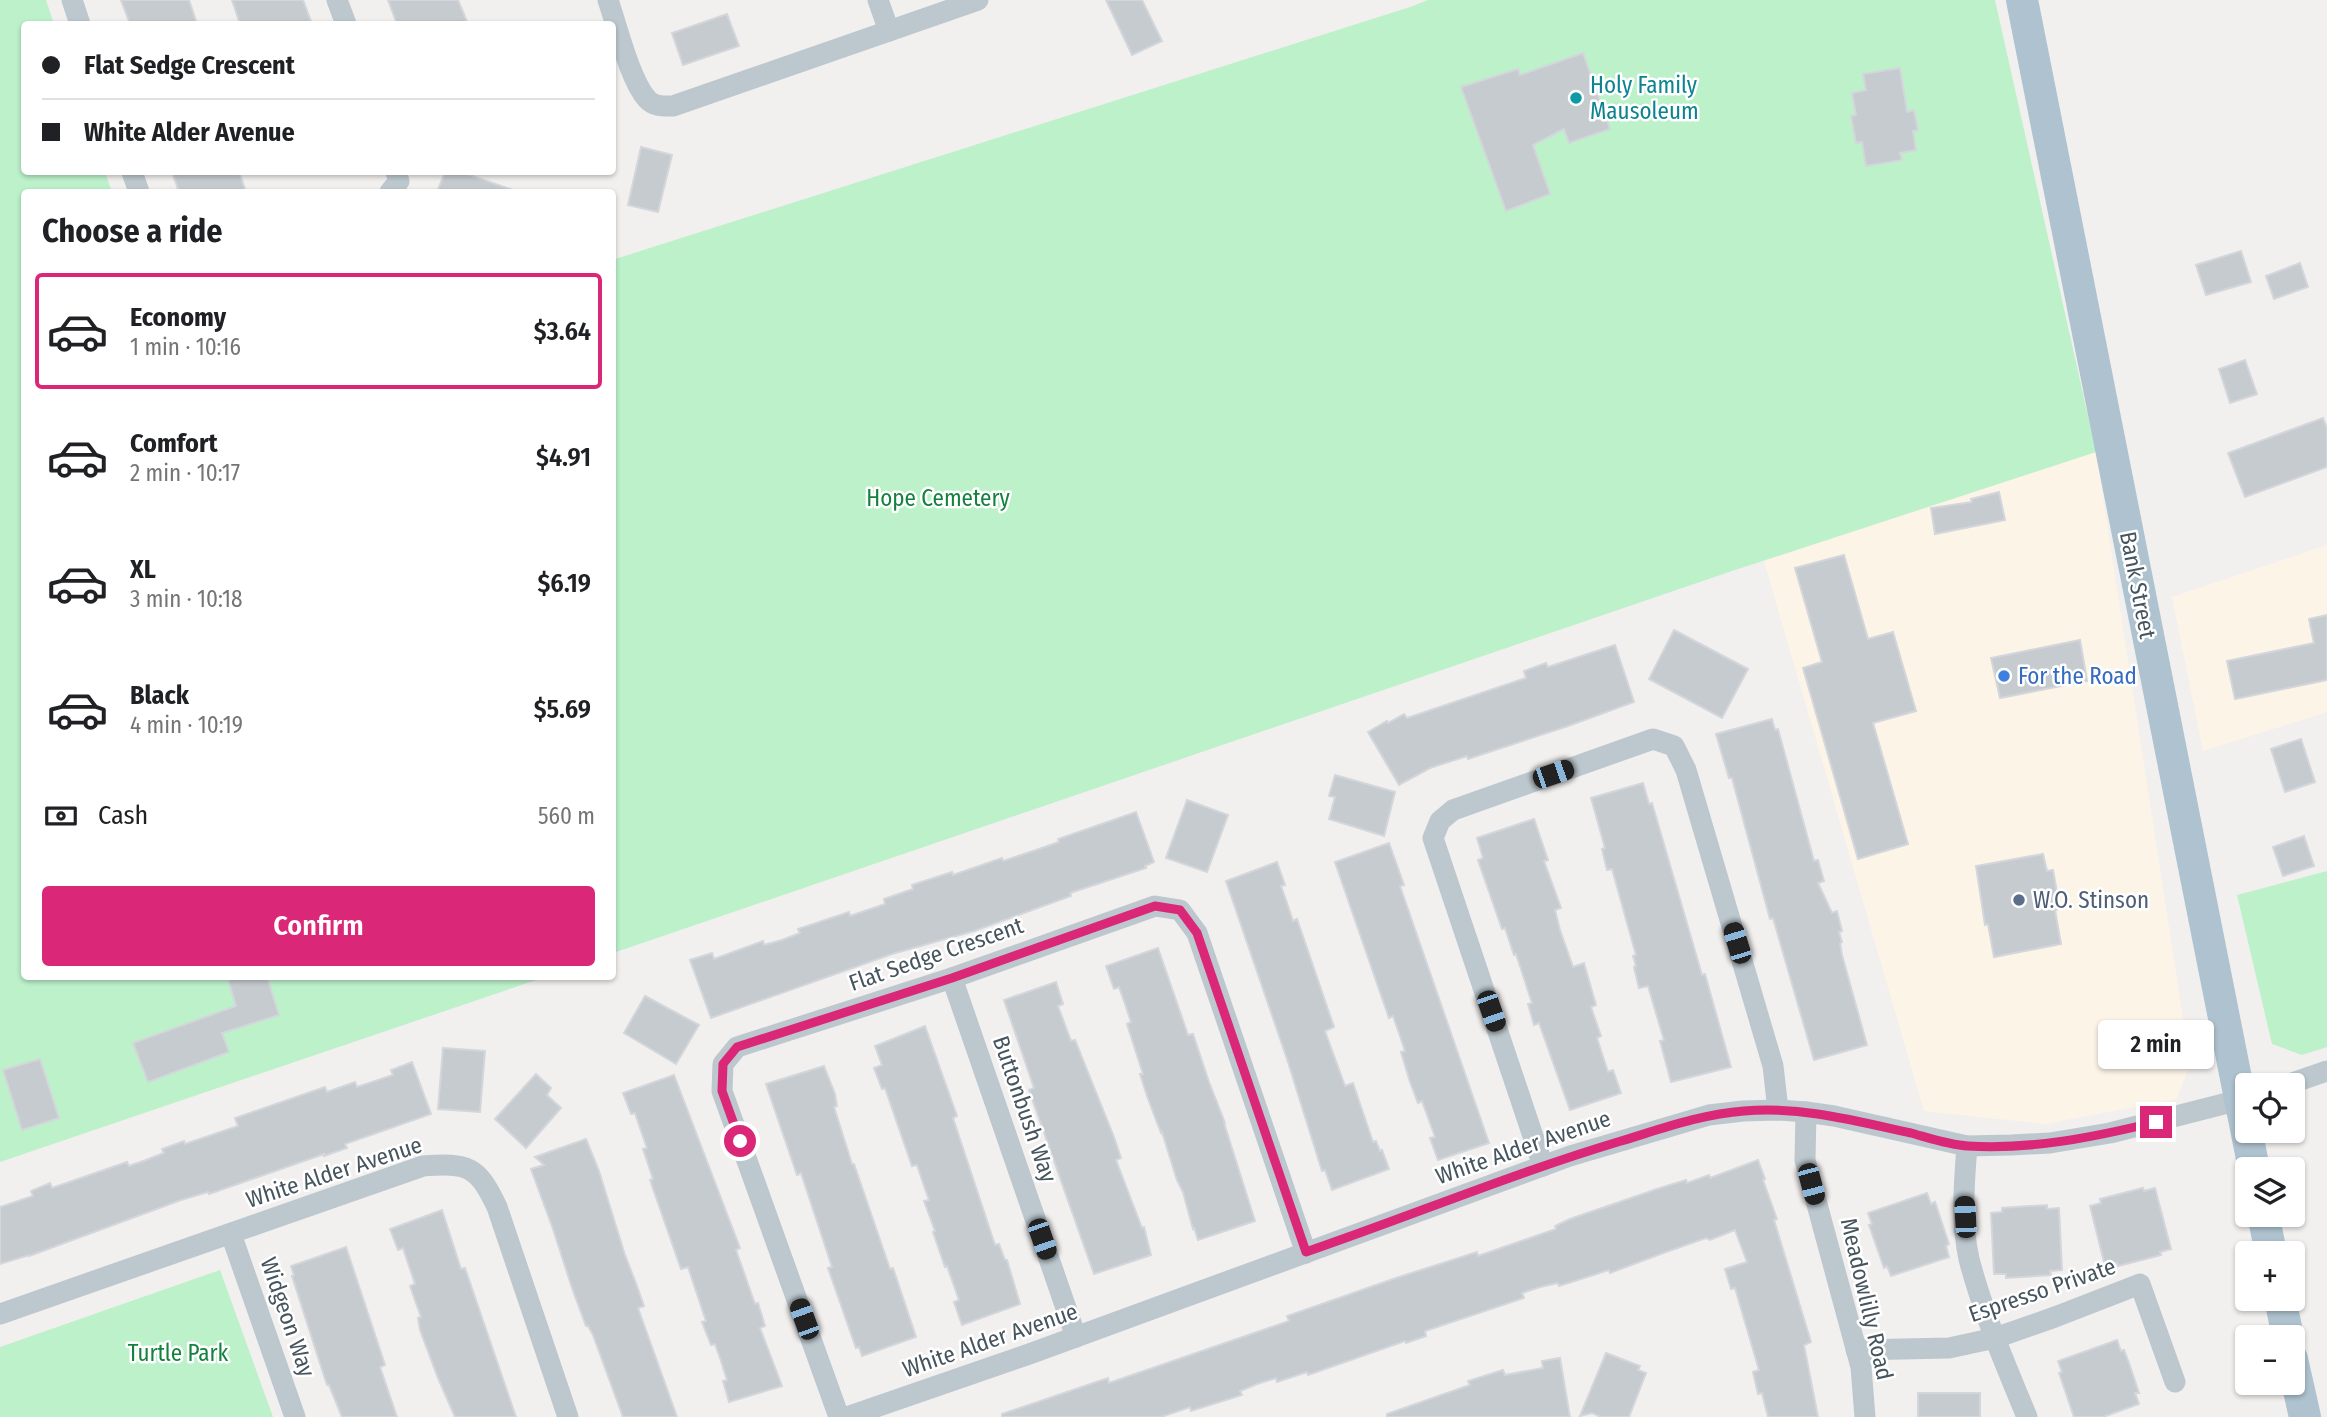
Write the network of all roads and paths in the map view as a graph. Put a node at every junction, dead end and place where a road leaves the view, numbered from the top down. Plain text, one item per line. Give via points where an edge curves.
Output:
1 (72, 0) edge
2 (337, 0) edge
3 (608, 0) edge
4 (878, 0) edge
5 (978, 0) edge
6 (2022, 0) edge
7 (79, 21) edge
8 (345, 21) edge
9 (615, 21) edge
10 (616, 23) edge
11 (888, 31) junction
12 (952, 978) junction
13 (2327, 1071) edge
14 (2239, 1073) edge
15 (2305, 1079) edge
16 (2235, 1101) edge
17 (1778, 1110) junction
18 (1806, 1112) junction
19 (1966, 1146) junction
20 (1544, 1166) junction
21 (232, 1234) junction
22 (1306, 1252) junction
23 (0, 1314) edge
24 (1076, 1337) junction
25 (1995, 1338) junction
26 (1856, 1350) junction
27 (2175, 1382) dead end
28 (2300, 1395) edge
29 (295, 1417) edge
30 (568, 1417) edge
31 (839, 1417) edge
32 (848, 1417) edge
33 (1865, 1417) edge
34 (2027, 1417) edge
35 (2305, 1417) edge

1 - 7 street
2 - 8 street
3 - 9 street
4 - 11 street
5 - 11 street
6 - 14 main road, Bank Street
10 - 11 street via 636,79 648,101 659,106 673,106
12 - 22 street, Flat Sedge Crescent via 1155,906 1180,910 1197,933
12 - 24 street, Buttonbush Way
12 - 31 street, Flat Sedge Crescent via 737,1047 723,1064 722,1091
13 - 15 street
16 - 19 street, White Alder Avenue via 2086,1138
17 - 18 street, White Alder Avenue
17 - 20 street, White Alder Avenue via 1709,1115
17 - 20 street via 1773,1066 1686,770 1674,746 1653,738 1453,810 1440,821 1433,838
18 - 19 street, White Alder Avenue
18 - 26 street, Meadowlilly Road via 1805,1160
19 - 25 street via 1963,1187 1969,1258
20 - 22 street, White Alder Avenue
21 - 23 street, White Alder Avenue
21 - 29 street, Widgeon Way
21 - 30 street, White Alder Avenue via 422,1166 448,1164 472,1169 485,1182 497,1207
22 - 24 street, White Alder Avenue
24 - 32 street, White Alder Avenue
25 - 26 street, Espresso Private via 1949,1348
25 - 27 street, Espresso Private via 2140,1284
25 - 34 street
26 - 33 street, Meadowlilly Road
28 - 35 main road

